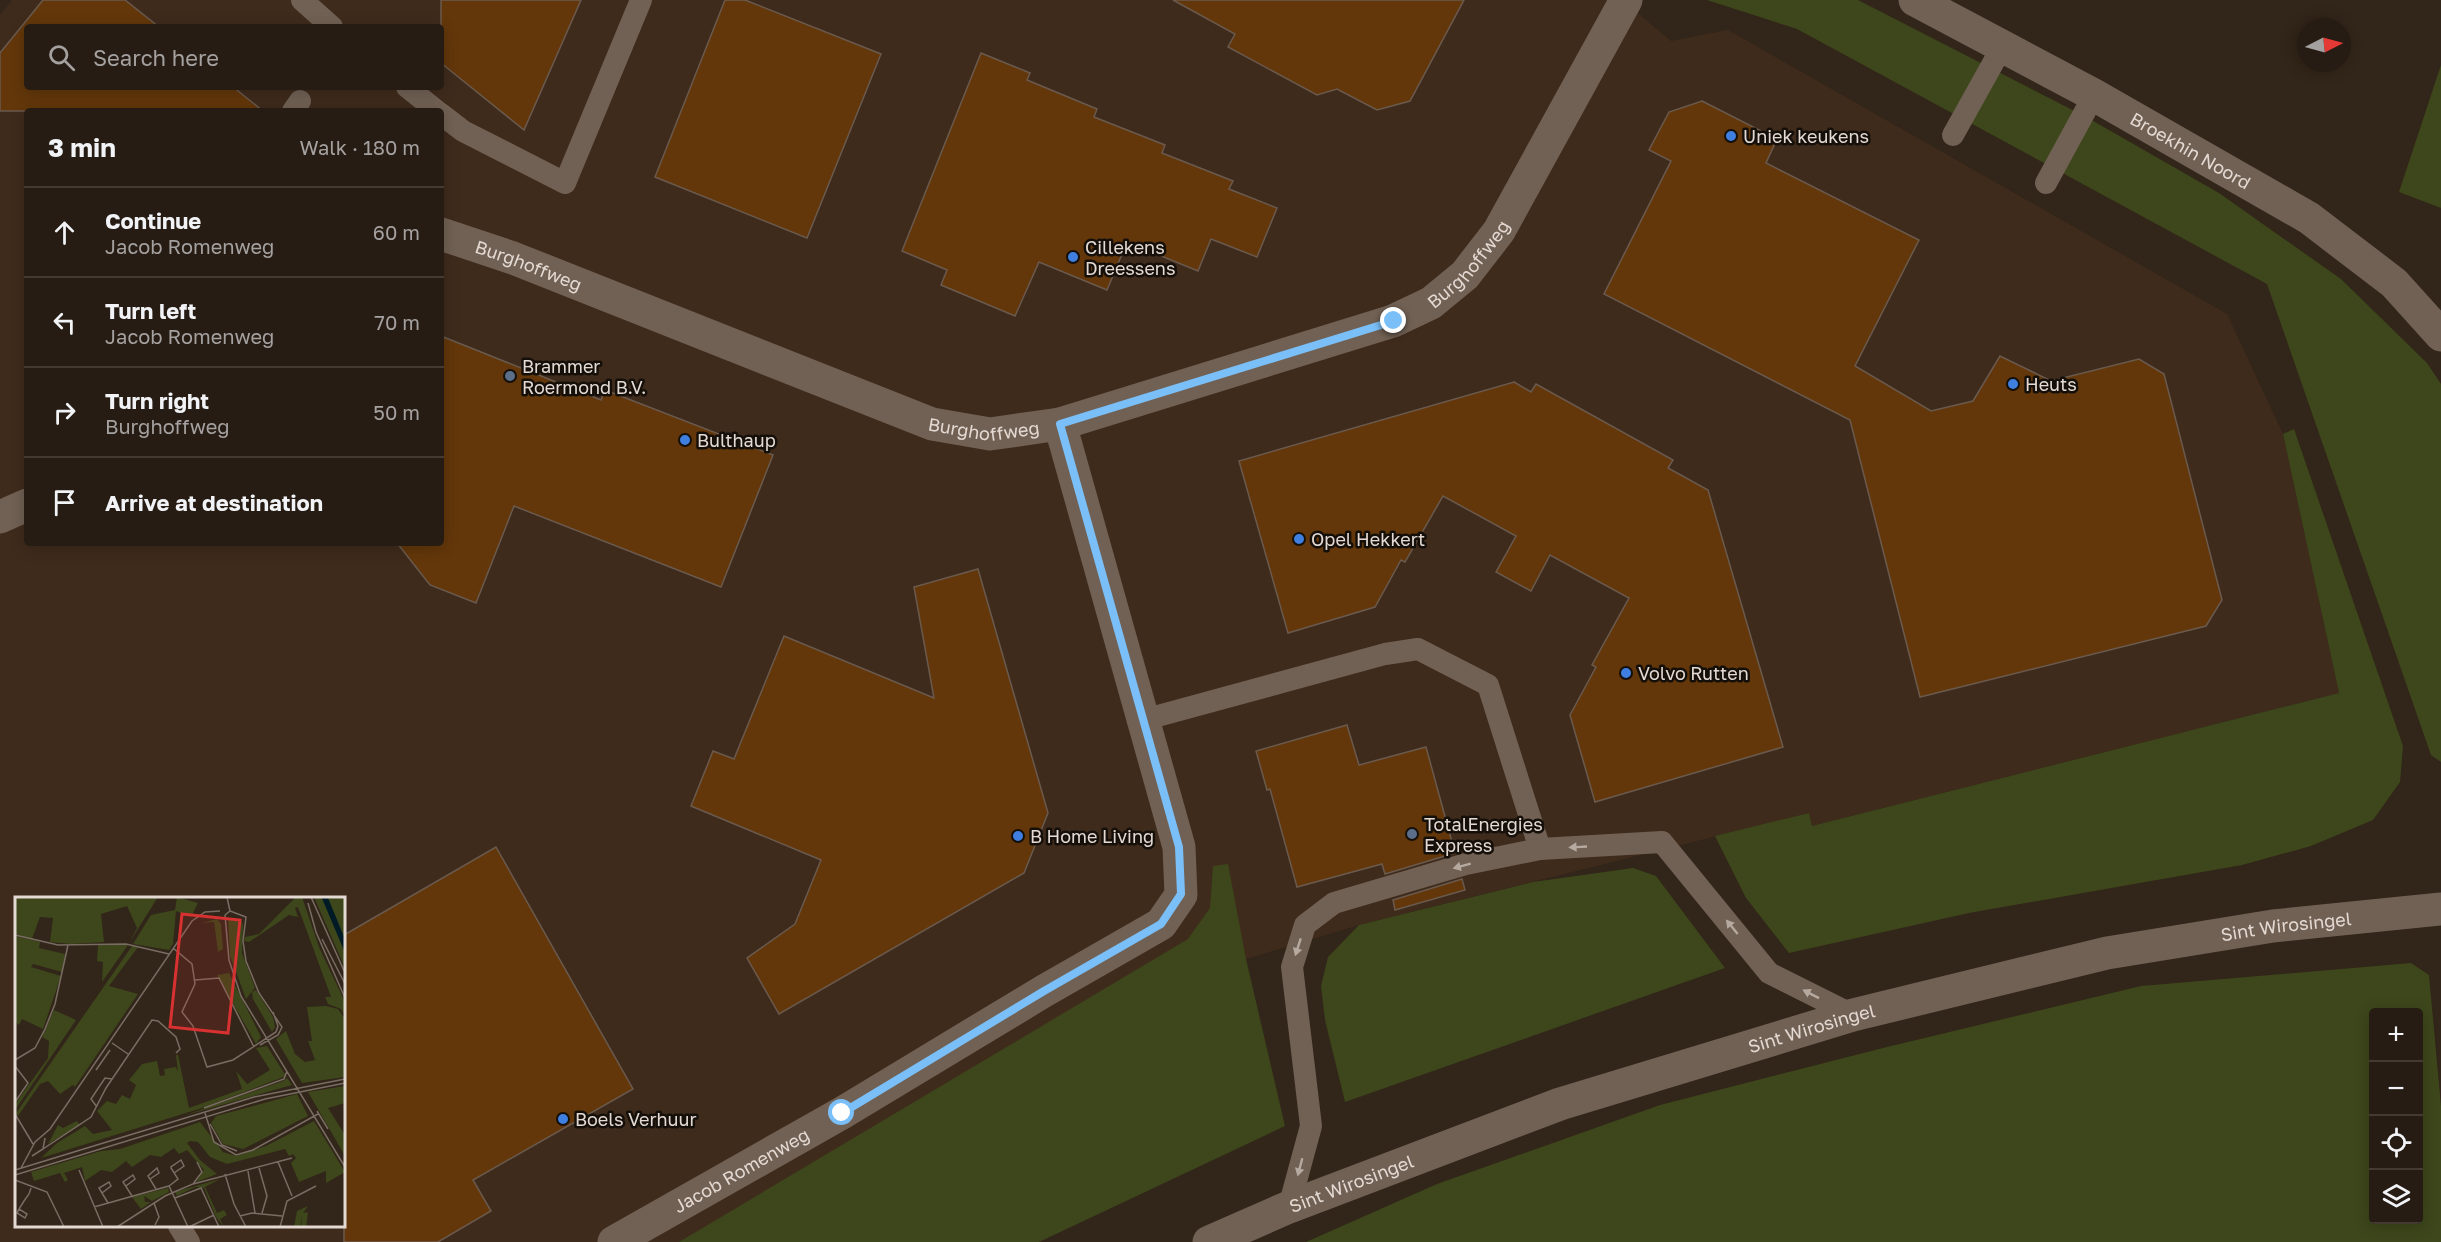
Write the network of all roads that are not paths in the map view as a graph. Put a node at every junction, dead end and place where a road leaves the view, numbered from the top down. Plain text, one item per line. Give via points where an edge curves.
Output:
1 (302, 0) edge
2 (641, 0) edge
3 (1626, 0) edge
4 (1915, 0) edge
5 (329, 24) edge
6 (2002, 47) junction
7 (2094, 95) junction
8 (444, 118) edge
9 (1953, 135) dead end
10 (2046, 183) dead end
11 (444, 235) edge
12 (2441, 335) edge
13 (1060, 424) junction
14 (24, 506) edge
15 (0, 517) edge
16 (1143, 720) junction
17 (1540, 849) junction
18 (2441, 909) edge
19 (1853, 1016) junction
20 (1289, 1207) junction
21 (180, 1227) edge
22 (189, 1242) edge
23 (614, 1242) edge
24 (1209, 1242) edge

1 - 5 lane
2 - 8 lane via 565,183
3 - 13 street, Burghoffweg via 1499,231 1464,275 1431,303 1394,321
4 - 6 street, Broekhin Noord
6 - 7 street, Broekhin Noord
6 - 9 lane
7 - 10 lane
7 - 12 street, Broekhin Noord via 2309,218 2394,283
11 - 13 street, Burghoffweg via 513,258 932,424 990,434
13 - 16 street, Jacob Romenweg
14 - 15 street
16 - 17 lane via 1385,654 1418,649 1488,685
16 - 23 street, Jacob Romenweg via 1179,847 1181,894 1161,924 842,1113
19 -> 17 lane via 1768,973 1662,842
17 -> 20 lane via 1466,864 1334,903 1305,925 1292,967 1311,1126
18 - 19 street, Sint Wirosingel via 2272,926 2107,953
19 - 20 street, Sint Wirosingel via 1560,1104
20 - 24 street, Sint Wirosingel
21 - 22 lane

